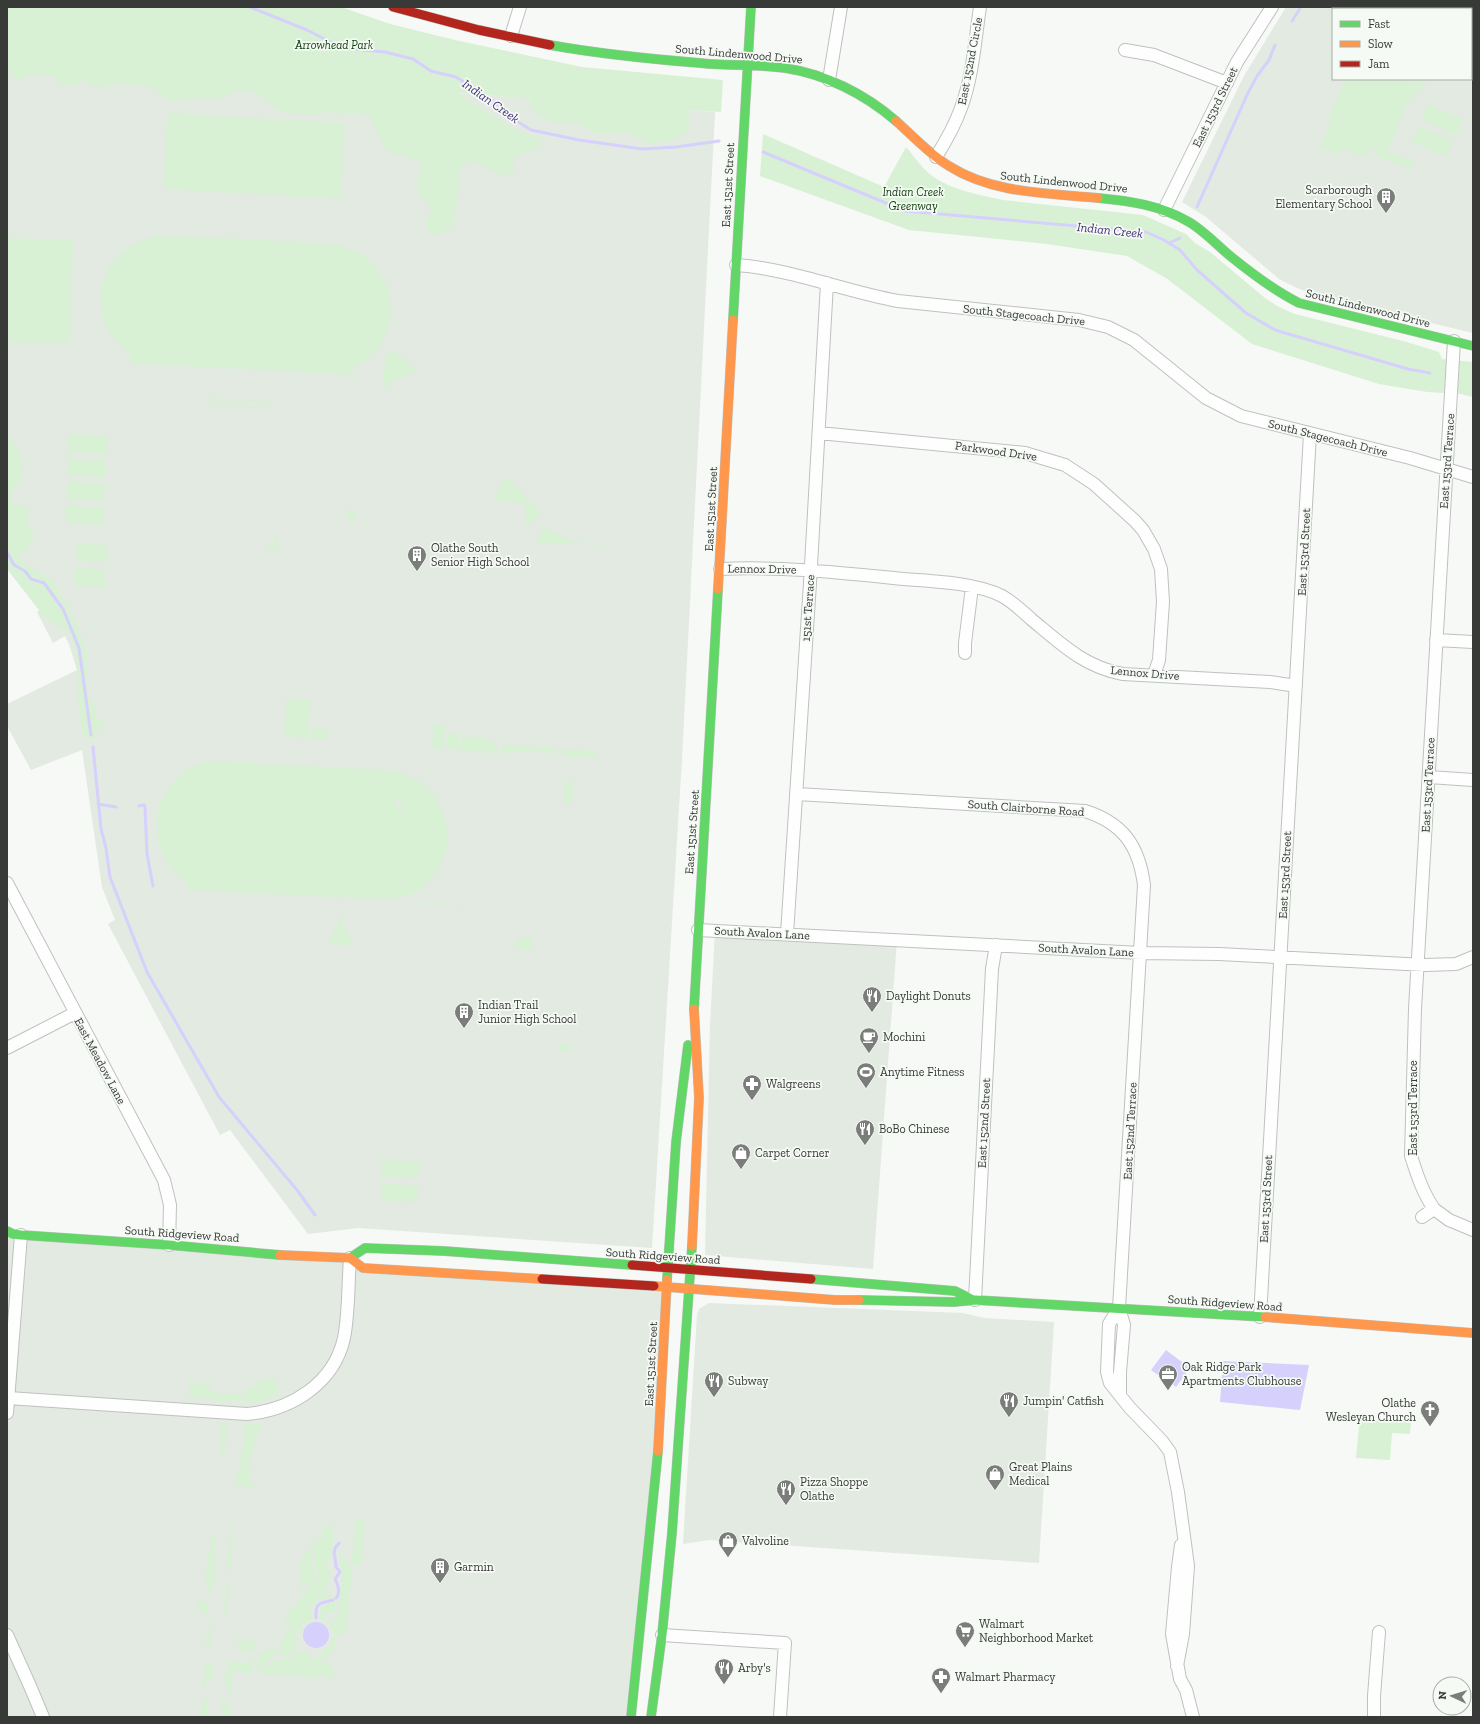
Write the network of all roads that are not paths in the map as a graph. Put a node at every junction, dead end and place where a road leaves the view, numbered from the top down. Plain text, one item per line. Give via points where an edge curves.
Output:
1 (394, 7) edge
2 (520, 7) edge
3 (751, 7) edge
4 (841, 7) edge
5 (980, 7) edge
6 (1272, 7) edge
7 (511, 36) junction
8 (1125, 50) dead end
9 (747, 66) junction
10 (829, 80) junction
11 (1226, 83) junction
12 (936, 157) junction
13 (1164, 210) junction
14 (736, 266) junction
15 (827, 282) junction
16 (1454, 341) junction
17 (1473, 346) edge
18 (819, 433) junction
19 (1310, 434) junction
20 (1446, 469) junction
21 (1473, 476) edge
22 (720, 569) junction
23 (811, 571) junction
24 (972, 587) junction
25 (1436, 640) junction
26 (1473, 642) edge
27 (965, 653) dead end
28 (1154, 675) junction
29 (1296, 686) junction
30 (1429, 777) junction
31 (1473, 780) edge
32 (797, 794) junction
33 (7, 883) edge
34 (698, 930) junction
35 (787, 934) junction
36 (996, 946) junction
37 (1141, 954) junction
38 (1473, 957) edge
39 (1280, 958) junction
40 (1418, 965) junction
41 (694, 1012) junction
42 (75, 1013) junction
43 (7, 1048) edge
44 (1434, 1209) junction
45 (1422, 1217) dead end
46 (1473, 1230) edge
47 (12, 1235) edge
48 (168, 1245) junction
49 (350, 1258) junction
50 (668, 1268) junction
51 (691, 1270) junction
52 (667, 1287) junction
53 (690, 1289) junction
54 (975, 1300) junction
55 (1119, 1308) junction
56 (1260, 1317) junction
57 (1473, 1333) edge
58 (8, 1398) junction
59 (7, 1413) edge
60 (656, 1471) junction
61 (653, 1590) dead end
62 (654, 1611) dead end
63 (1380, 1632) dead end
64 (7, 1635) edge
65 (662, 1635) junction
66 (638, 1643) junction
67 (646, 1650) dead end
68 (43, 1717) edge
69 (631, 1717) edge
70 (651, 1717) edge
71 (780, 1717) edge
72 (1193, 1717) edge
73 (1374, 1717) edge

1 - 7 main road, South Lindenwood Drive
2 - 7 street
3 - 9 main road, East 151st Street
4 - 10 street
5 - 12 street, East 152nd Circle via 968,85 962,106 954,127
6 - 11 street, East 153rd Street
7 - 9 main road, South Lindenwood Drive via 624,56
8 - 11 street via 1154,55
9 - 10 main road, South Lindenwood Drive via 806,72
9 - 14 main road, East 151st Street
10 - 12 main road, South Lindenwood Drive via 870,101
11 - 13 street, East 153rd Street
12 - 13 main road, South Lindenwood Drive via 951,169 972,180 993,186 1133,201
13 - 16 main road, South Lindenwood Drive via 1191,223 1264,283 1299,303
14 - 15 street, South Stagecoach Drive via 778,271
14 - 22 main road, East 151st Street
15 - 18 street, 151st Terrace
15 - 19 street, South Stagecoach Drive via 898,301 1098,324 1124,334 1144,346 1221,408 1254,420
16 - 17 main road, South Lindenwood Drive
16 - 20 street, East 153rd Terrace
18 - 23 street, 151st Terrace
18 - 28 street, Parkwood Drive via 1025,452 1065,465 1094,484 1143,530 1154,549 1161,569 1163,602 1160,660
19 - 20 street, South Stagecoach Drive
19 - 29 street, East 153rd Street
20 - 21 street, South Stagecoach Drive
20 - 25 street, East 153rd Terrace
22 - 23 street, Lennox Drive via 747,567
22 - 34 main road, East 151st Street
23 - 24 street, Lennox Drive via 945,582
23 - 32 street, 151st Terrace
24 - 27 street
24 - 28 street, Lennox Drive via 991,591 1012,602 1065,648 1091,665 1109,671
25 - 26 street
25 - 30 street, East 153rd Terrace
28 - 29 street, Lennox Drive
29 - 39 street, East 153rd Street
30 - 31 street
30 - 40 street, East 153rd Terrace
32 - 35 street, 151st Terrace
32 - 37 street, South Clairborne Road via 1074,810 1106,819 1132,844 1139,858 1144,885
33 - 42 street, East Meadow Lane
34 - 35 street, South Avalon Lane
34 - 41 main road, East 151st Street
35 - 36 street, South Avalon Lane
36 - 37 street, South Avalon Lane
36 - 54 street, East 152nd Street via 992,969
37 - 39 street, South Avalon Lane via 1219,954
37 - 55 street, East 152nd Terrace
38 - 40 street, South Avalon Lane via 1456,964
39 - 40 street, South Avalon Lane
39 - 56 street, East 153rd Street
40 - 44 street, East 153rd Terrace via 1411,1156 1418,1179
41 - 50 main road, East 151st Street via 674,1153
41 - 51 main road, East 151st Street via 699,1098
42 - 43 street
42 - 48 street, East Meadow Lane via 164,1180 170,1205
44 - 45 street
44 - 46 street via 1449,1220
47 - 48 main road, South Ridgeview Road
47 - 58 street
48 - 49 main road, South Ridgeview Road
49 - 50 main road, South Ridgeview Road via 365,1248 444,1251
49 - 52 main road, South Ridgeview Road via 363,1268
49 - 58 street via 344,1337 337,1356 328,1372 315,1386 302,1397 277,1409 248,1414
50 - 51 main road, South Ridgeview Road
50 - 52 main road, East 151st Street
51 - 53 main road, East 151st Street
51 - 54 main road, South Ridgeview Road via 955,1291
52 - 53 main road, South Ridgeview Road
52 - 60 main road, East 151st Street
53 - 54 main road, South Ridgeview Road via 835,1300
53 - 65 main road, East 151st Street
54 - 55 main road, South Ridgeview Road
55 - 56 main road, South Ridgeview Road
55 - 72 street via 1109,1324 1107,1372 1110,1383 1170,1452 1178,1492 1188,1566 1183,1634 1177,1666
56 - 57 main road, South Ridgeview Road
58 - 59 street
60 - 61 main road via 661,1484 662,1498
60 - 66 main road, East 151st Street
62 - 65 main road
63 - 73 street
64 - 68 street
65 - 70 main road, East 151st Street
65 - 71 street via 785,1643
66 - 67 main road
66 - 69 main road, East 151st Street

